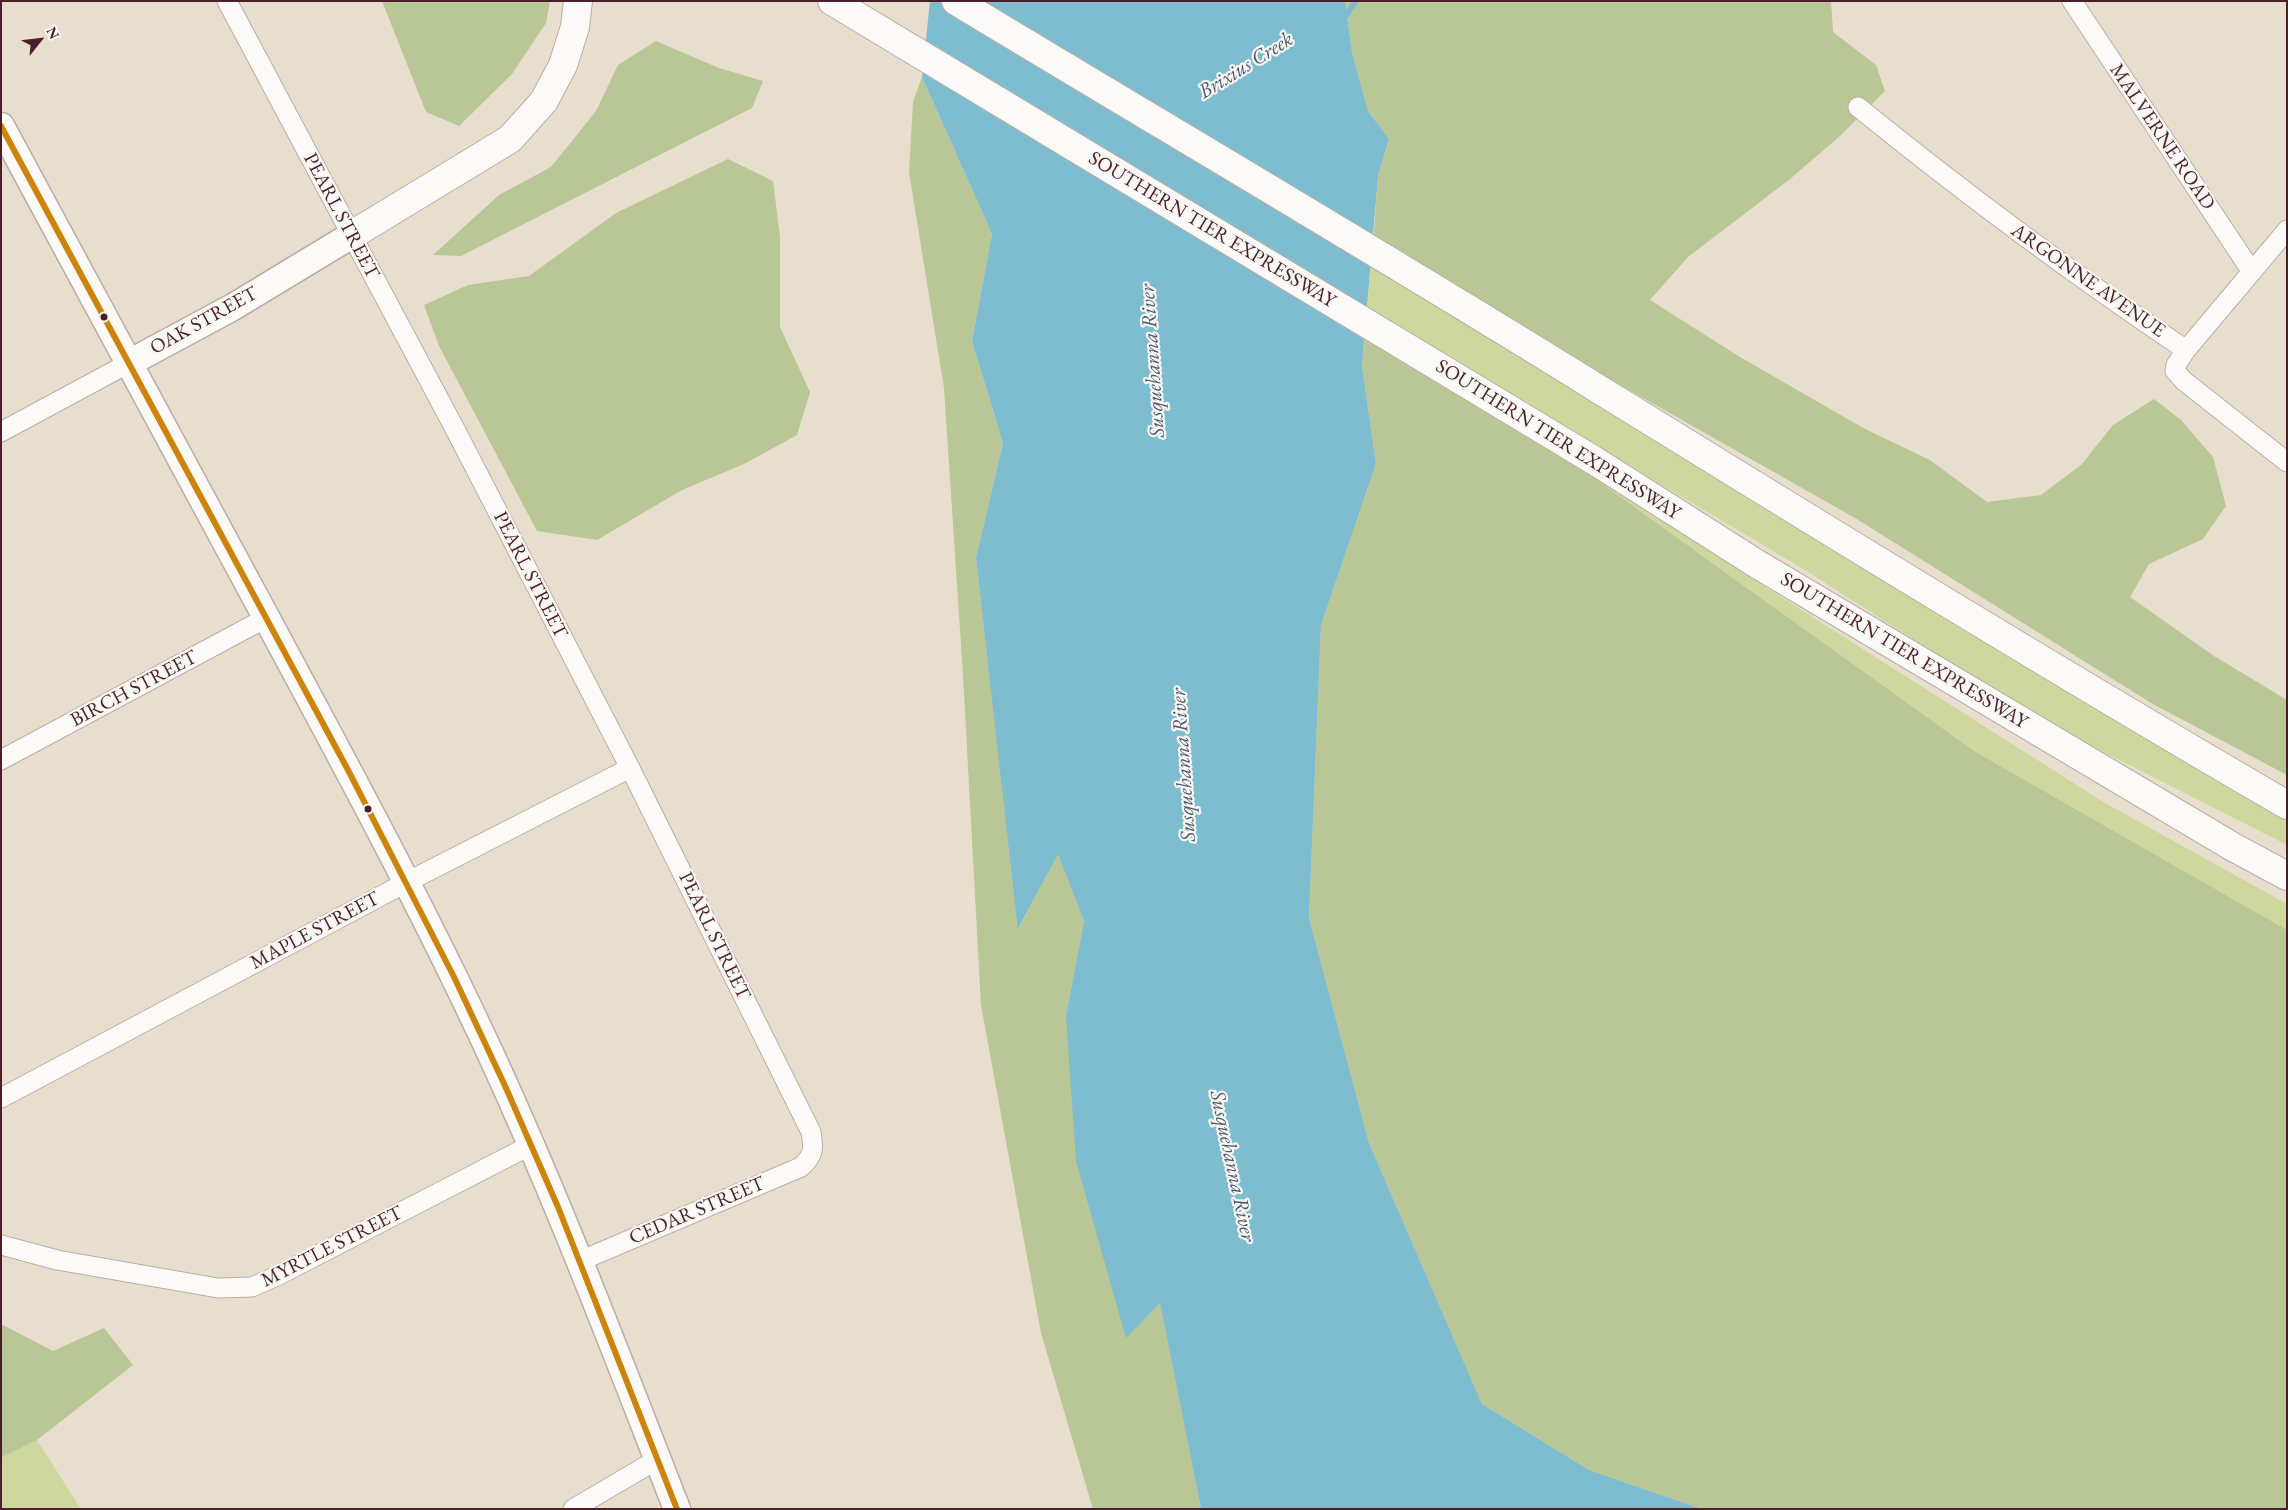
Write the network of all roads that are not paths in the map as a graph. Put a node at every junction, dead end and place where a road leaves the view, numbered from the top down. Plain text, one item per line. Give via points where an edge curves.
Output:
1 (227, 1) edge
2 (578, 1) edge
3 (956, 1) edge
4 (2072, 1) edge
5 (837, 4) edge
6 (1858, 107) dead end
7 (1, 126) edge
8 (2287, 230) edge
9 (352, 235) junction
10 (2252, 272) junction
11 (2186, 350) junction
12 (129, 363) junction
13 (1, 432) edge
14 (2287, 462) edge
15 (266, 618) junction
16 (1, 760) edge
17 (630, 768) junction
18 (2287, 805) edge
19 (2287, 876) edge
20 (407, 882) junction
21 (1, 1098) edge
22 (531, 1145) junction
23 (812, 1156) joint
24 (1, 1245) edge
25 (580, 1261) junction
26 (658, 1459) junction
27 (572, 1509) edge
28 (677, 1509) edge

1 - 9 street, PEARL STREET
2 - 9 highway via 575,28 563,65 544,101 510,139
3 - 18 highway via 2088,689
4 - 10 street, MALVERNE ROAD
5 - 19 highway, SOUTHERN TIER EXPRESSWAY via 1595,461 1774,574
6 - 11 street, ARGONNE AVENUE via 1956,187
7 - 12 street
8 - 10 street
9 - 12 street, OAK STREET via 233,307
9 - 17 street, PEARL STREET
10 - 11 street
11 - 14 street, ARGONNE AVENUE via 2175,371 2184,381
12 - 13 street, OAK STREET
12 - 15 street
15 - 16 street, BIRCH STREET
15 - 20 street
17 - 20 street, MAPLE STREET
17 - 23 street, PEARL STREET via 811,1132
20 - 21 street, MAPLE STREET
20 - 22 street
22 - 24 street, MYRTLE STREET via 252,1287 218,1288 57,1260
22 - 25 street
23 - 25 street, CEDAR STREET via 800,1167
25 - 26 street
26 - 27 street
26 - 28 street

